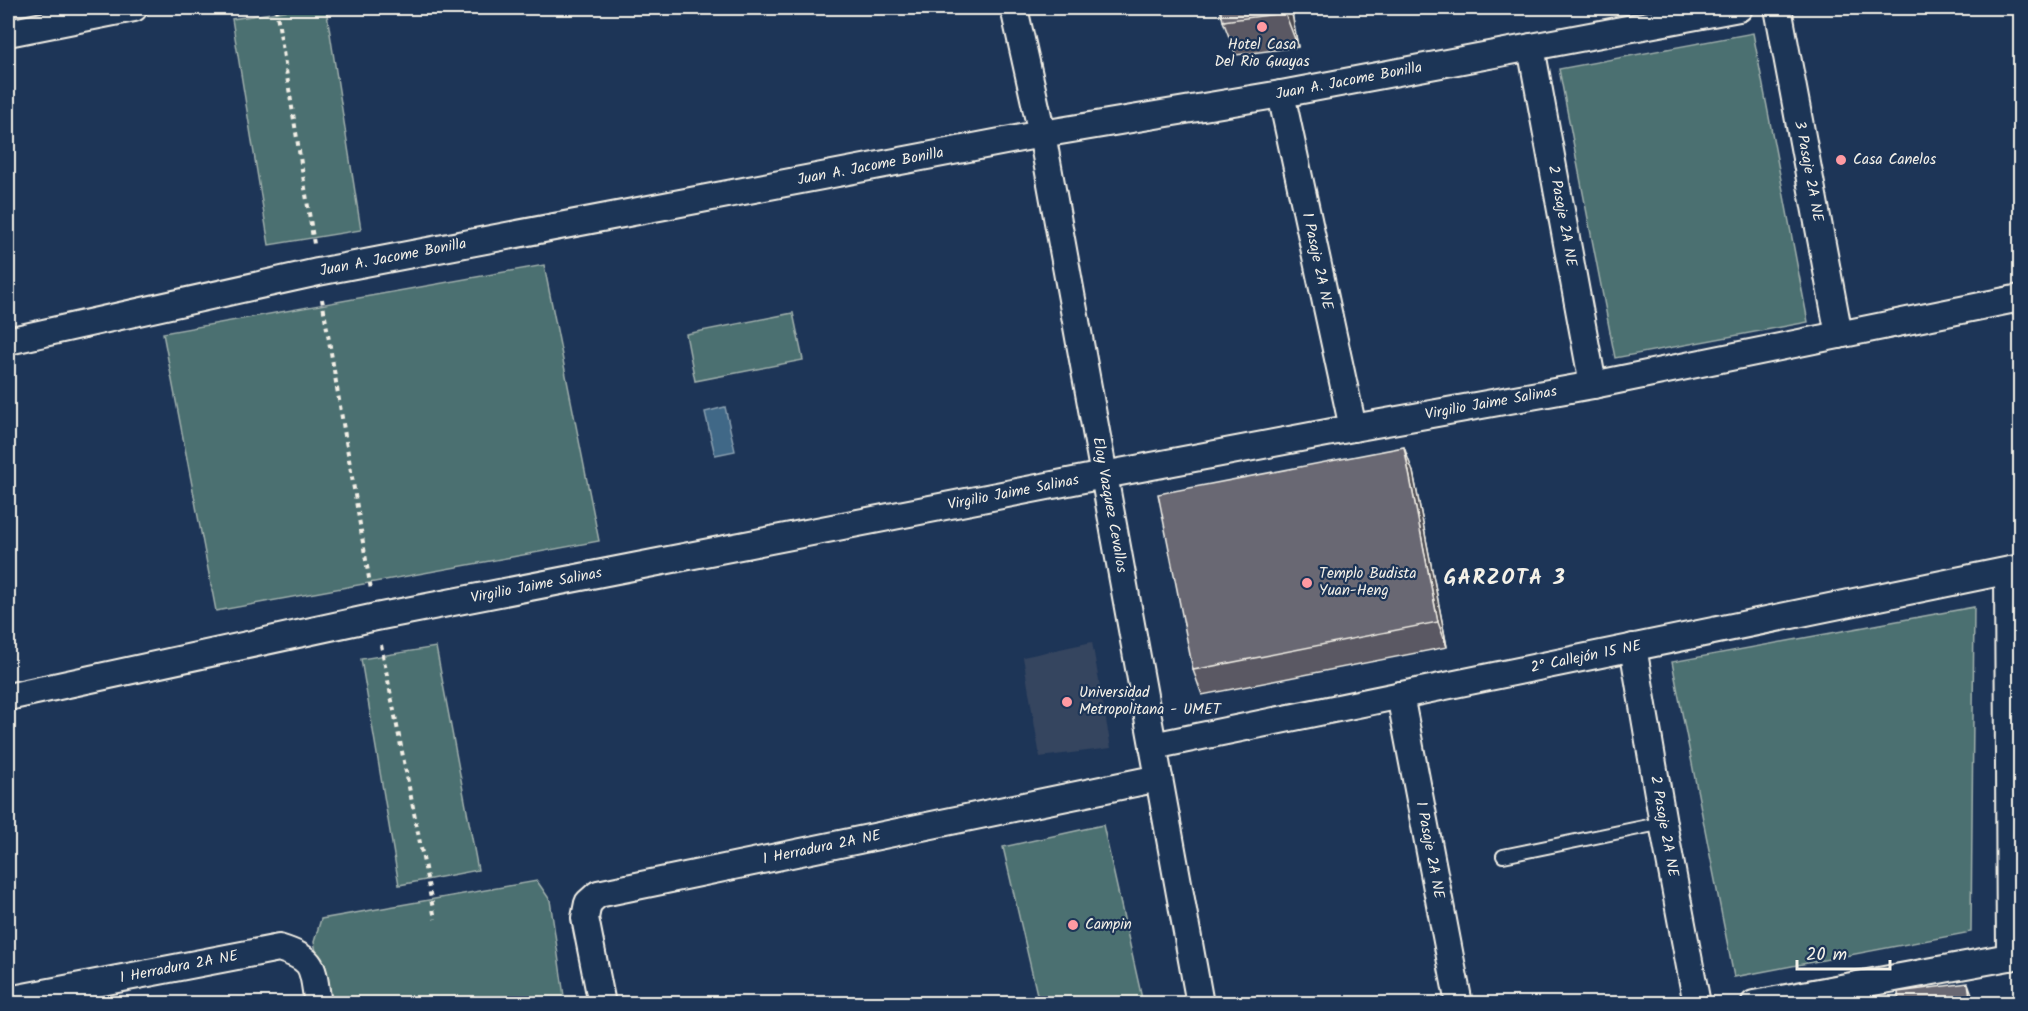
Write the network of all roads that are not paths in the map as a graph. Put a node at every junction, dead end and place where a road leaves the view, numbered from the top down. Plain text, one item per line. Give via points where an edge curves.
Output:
1 (134, 8) edge
2 (1014, 8) edge
3 (1739, 8) edge
4 (1778, 8) edge
5 (8, 33) edge
6 (1531, 47) junction
7 (1281, 94) junction
8 (1042, 134) junction
9 (2020, 298) edge
10 (1839, 334) junction
11 (8, 341) edge
12 (1593, 385) junction
13 (1353, 428) junction
14 (1104, 475) junction
15 (2014, 569) edge
16 (1633, 647) junction
17 (1400, 695) junction
18 (8, 697) edge
19 (1153, 746) junction
20 (1159, 778) junction
21 (1663, 823) junction
22 (1503, 856) dead end
23 (2015, 956) edge
24 (8, 1000) edge
25 (318, 1004) edge
26 (602, 1004) edge
27 (1200, 1004) edge
28 (1459, 1004) edge
29 (1697, 1004) edge
30 (1754, 1004) edge

1 - 5 street
2 - 8 street, Eloy Vazquez Cevallos
3 - 6 street, Juan A. Jacome Bonilla
4 - 10 street, 3 Pasaje 2A NE
6 - 7 street, Juan A. Jacome Bonilla
6 - 12 street, 2 Pasaje 2A NE
7 - 8 street, Juan A. Jacome Bonilla
7 - 13 street, 1 Pasaje 2A NE
8 - 11 street, Juan A. Jacome Bonilla via 318,272
8 - 14 street, Eloy Vazquez Cevallos
9 - 10 street, Virgilio Jaime Salinas
10 - 12 street, Virgilio Jaime Salinas
12 - 13 street, Virgilio Jaime Salinas
13 - 14 street, Virgilio Jaime Salinas
14 - 18 street, Virgilio Jaime Salinas via 376,617
14 - 19 street, Eloy Vazquez Cevallos
15 - 16 street, 2° Callejón 15 NE
15 - 23 street
16 - 17 street, 2° Callejón 15 NE
16 - 21 street, 2 Pasaje 2A NE
17 - 19 street, 2° Callejón 15 NE
17 - 28 street, 1 Pasaje 2A NE
19 - 20 street, Eloy Vazquez Cevallos
20 - 26 street, 1 Herradura 2A NE via 598,894 588,903 585,918
20 - 27 street, Eloy Vazquez Cevallos
21 - 22 lane
21 - 29 street, 2 Pasaje 2A NE
23 - 30 street
24 - 25 street, 1 Herradura 2A NE via 279,948 299,955 311,966

